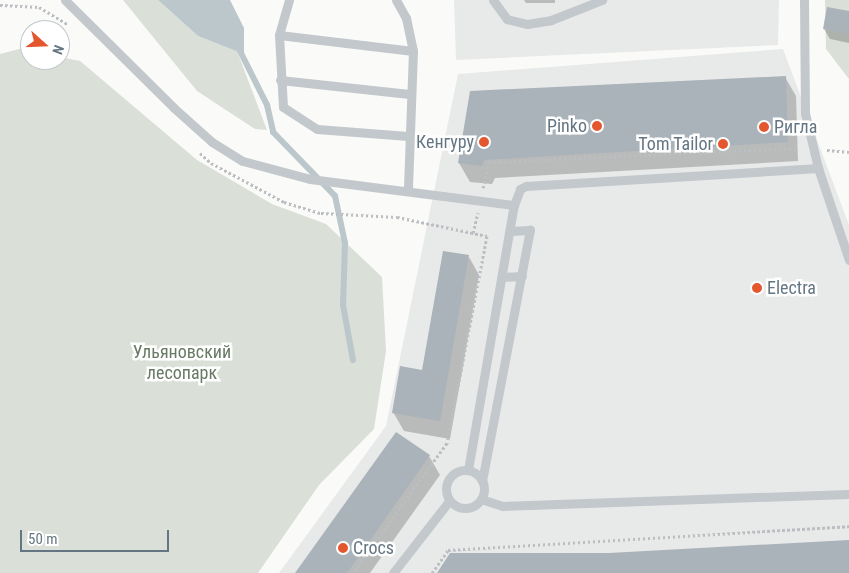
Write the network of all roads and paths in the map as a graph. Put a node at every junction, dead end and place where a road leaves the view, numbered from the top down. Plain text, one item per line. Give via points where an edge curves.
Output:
1 (65, 0) edge
2 (289, 0) edge
3 (396, 0) edge
4 (493, 0) edge
5 (602, 0) edge
6 (804, 0) edge
7 (0, 4) edge
8 (61, 20) edge
9 (279, 35) junction
10 (413, 51) junction
11 (280, 80) junction
12 (409, 94) junction
13 (408, 136) junction
14 (812, 149) junction
15 (198, 151) dead end
16 (849, 152) edge
17 (818, 168) junction
18 (408, 190) junction
19 (481, 199) junction
20 (514, 205) junction
21 (510, 231) junction
22 (474, 233) junction
23 (849, 260) edge
24 (522, 276) junction
25 (502, 277) junction
26 (513, 321) junction
27 (494, 322) junction
28 (504, 367) junction
29 (486, 368) junction
30 (495, 416) junction
31 (477, 417) junction
32 (469, 460) junction
33 (486, 460) junction
34 (468, 470) junction
35 (482, 481) junction
36 (849, 494) edge
37 (482, 499) junction
38 (449, 501) junction
39 (849, 526) edge
40 (353, 573) edge
41 (393, 573) edge
42 (432, 573) edge

1 - 18 lane via 212,142 243,161 310,179
2 - 9 lane
3 - 10 lane via 406,18
4 - 5 lane via 507,19 526,24 551,20
6 - 14 lane via 805,113
7 - 8 path via 39,7
9 - 10 lane
9 - 11 lane
10 - 12 lane
11 - 12 lane
11 - 13 lane via 283,107 317,129
12 - 13 lane
13 - 18 lane
14 - 16 path
14 - 17 lane
14 - 19 path via 780,147 489,162
15 - 22 path via 211,163 284,202 321,212 397,217
17 - 20 lane via 533,184 520,189
17 - 23 lane
18 - 19 lane
19 - 20 lane
19 - 22 path
20 - 21 lane
21 - 24 lane via 530,230
21 - 25 lane
22 - 40 path via 487,236 447,443
24 - 25 lane
24 - 26 lane
25 - 27 lane
26 - 27 lane
26 - 28 lane
27 - 29 lane
28 - 29 lane
28 - 30 lane
29 - 31 lane
30 - 31 lane
30 - 33 lane
31 - 32 lane
32 - 33 lane
32 - 34 lane
33 - 35 lane
34 - 35 lane
34 - 38 lane via 460,471 448,480 446,494
35 - 37 lane
36 - 37 lane via 502,506
37 - 38 lane via 470,508 455,506
38 - 41 lane
39 - 42 path via 448,550

